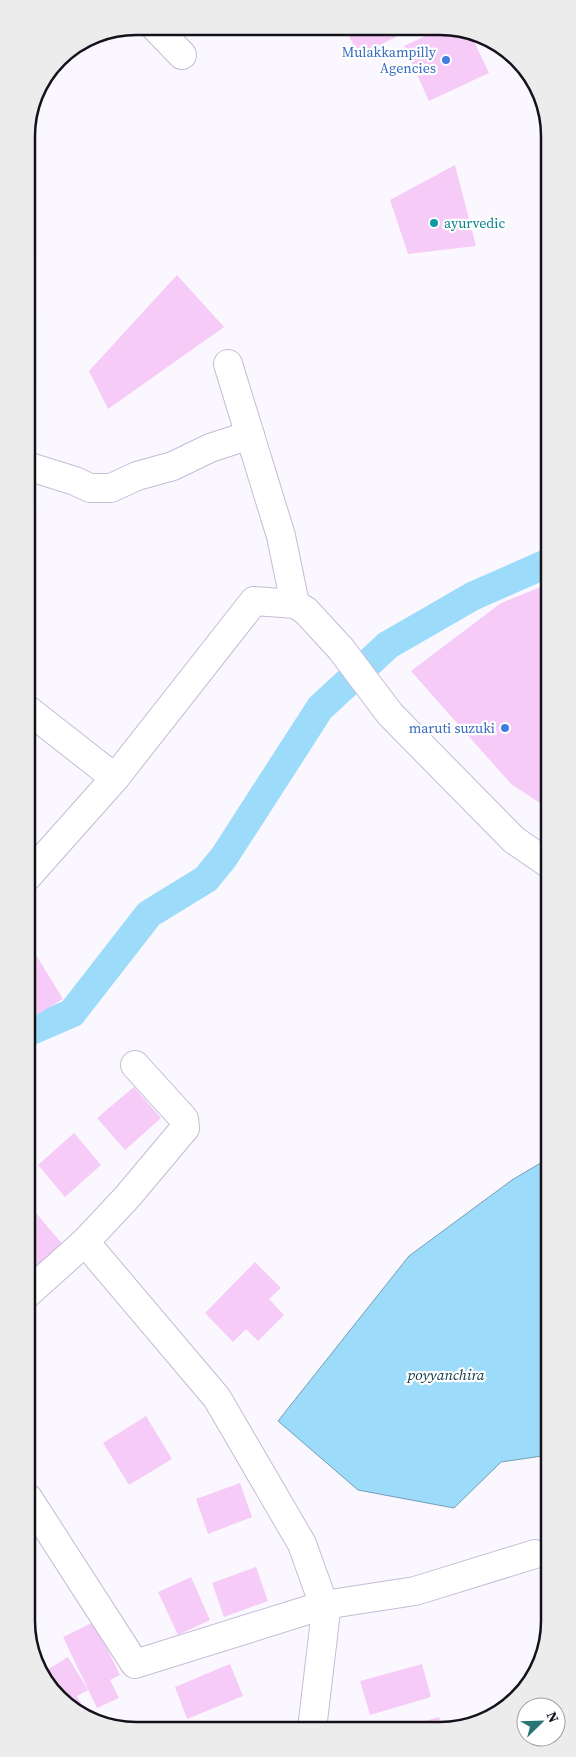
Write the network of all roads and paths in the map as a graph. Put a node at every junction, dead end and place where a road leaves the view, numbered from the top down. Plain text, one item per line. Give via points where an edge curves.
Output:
1 (163, 35) edge
2 (182, 55) dead end
3 (228, 364) dead end
4 (250, 435) junction
5 (35, 468) edge
6 (295, 604) junction
7 (35, 715) edge
8 (115, 778) junction
9 (541, 859) edge
10 (35, 868) edge
11 (135, 1065) dead end
12 (85, 1242) junction
13 (35, 1286) edge
14 (35, 1509) edge
15 (535, 1554) dead end
16 (324, 1605) junction
17 (313, 1722) edge

1 - 2 street
3 - 4 street
4 - 5 street via 111,488 90,488
4 - 6 street via 281,536
6 - 8 street via 254,601
6 - 9 street via 306,610 341,650 390,714 514,840
7 - 8 street
8 - 10 street
11 - 12 street via 184,1119 185,1128
12 - 13 street
12 - 16 street via 217,1398 302,1544
14 - 16 street via 135,1664
15 - 16 street via 415,1591
16 - 17 street via 326,1612

